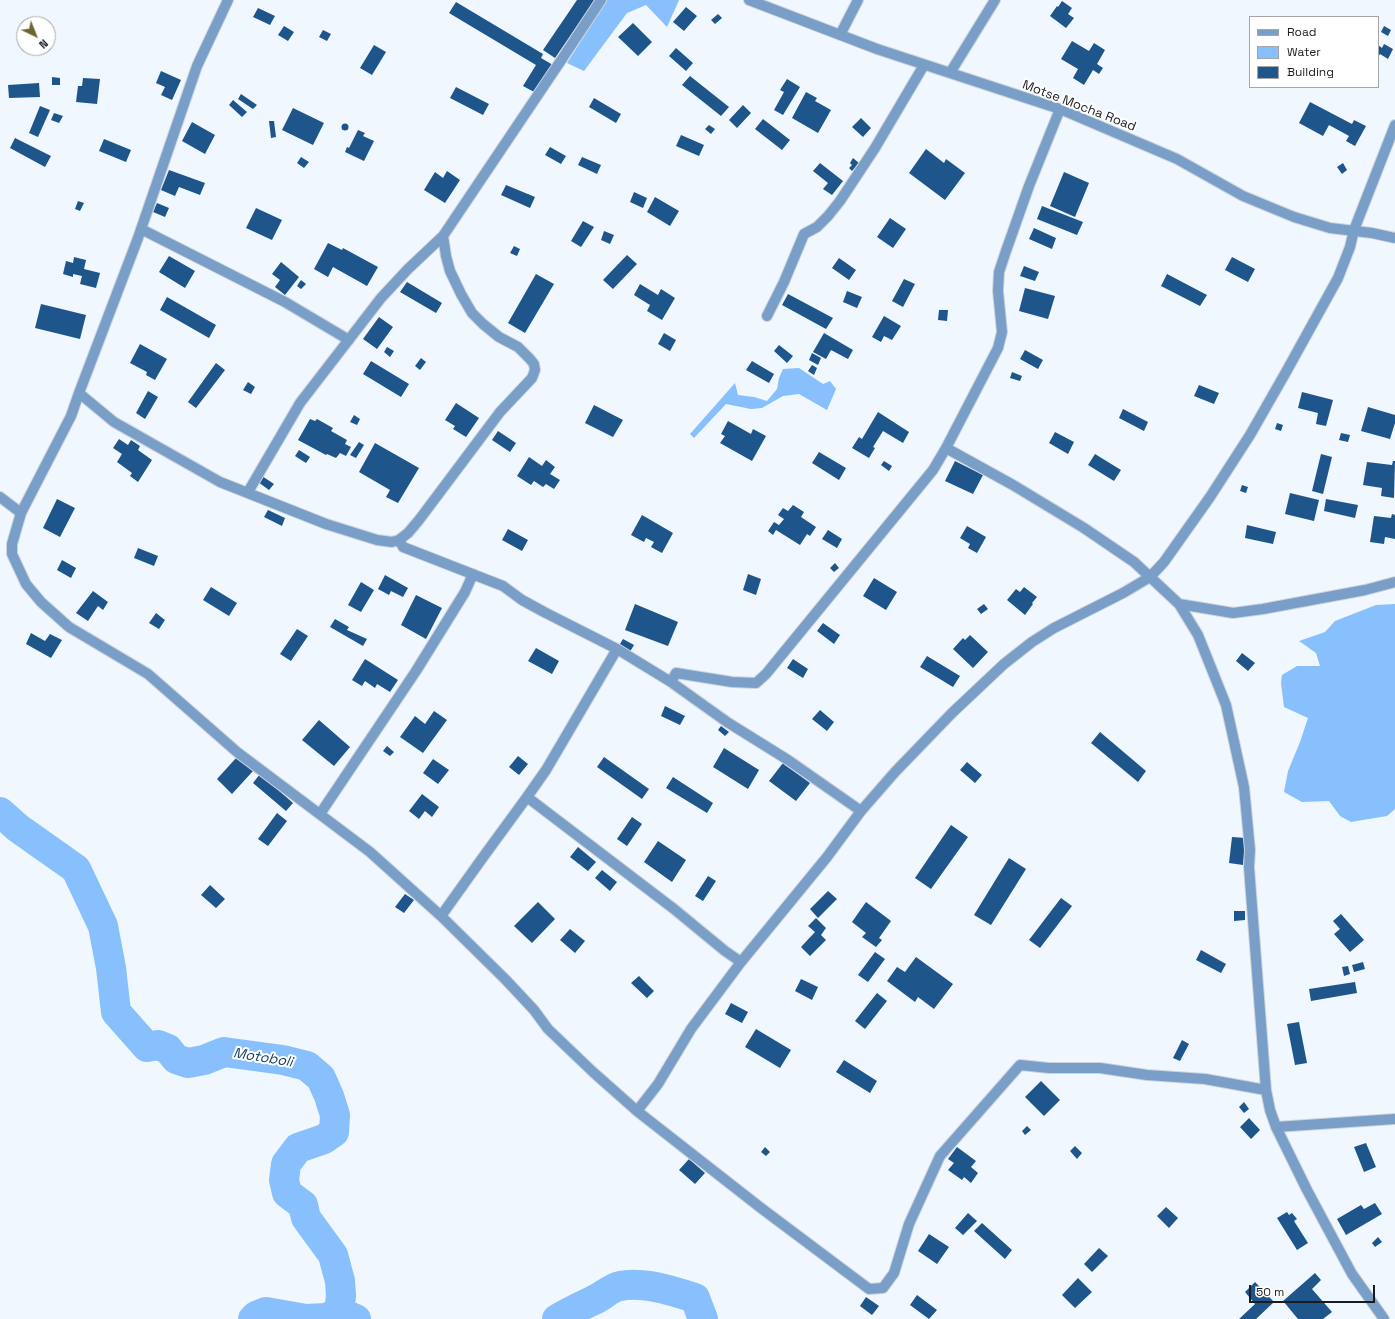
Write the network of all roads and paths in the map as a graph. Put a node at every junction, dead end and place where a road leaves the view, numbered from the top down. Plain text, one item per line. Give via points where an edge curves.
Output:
1 (228, 0) edge
2 (601, 0) edge
3 (749, 0) edge
4 (858, 0) edge
5 (995, 0) edge
6 (840, 35) junction
7 (924, 64) junction
8 (950, 73) junction
9 (1060, 109) junction
10 (1394, 129) edge
11 (141, 229) junction
12 (1354, 230) junction
13 (443, 236) junction
14 (1395, 238) edge
15 (767, 316) dead end
16 (349, 340) junction
17 (79, 393) junction
18 (946, 448) junction
19 (248, 492) junction
20 (0, 497) edge
21 (21, 513) junction
22 (399, 540) junction
23 (473, 574) junction
24 (1150, 577) junction
25 (1395, 582) edge
26 (1179, 604) junction
27 (617, 649) junction
28 (671, 682) junction
29 (527, 797) junction
30 (861, 811) junction
31 (320, 814) junction
32 (442, 916) junction
33 (741, 962) junction
34 (1266, 1090) junction
35 (637, 1111) junction
36 (1395, 1120) edge
37 (1276, 1127) junction
38 (1384, 1319) edge

1 - 11 street via 197,66
2 - 13 street
3 - 6 street, Motse Mocha Road
4 - 6 street
5 - 8 street
6 - 7 street, Motse Mocha Road
7 - 8 street, Motse Mocha Road
7 - 15 street via 875,148 840,201 817,227 804,234
8 - 9 street, Motse Mocha Road
9 - 12 street, Motse Mocha Road via 1177,159 1243,196 1294,217 1330,228
9 - 18 street via 1029,186 999,272 1002,332 998,348
10 - 12 street
11 - 16 street via 285,302
11 - 17 street
12 - 14 street, Motse Mocha Road
12 - 24 street via 1338,278 1254,428 1182,538
13 - 16 street via 381,298
13 - 22 street via 450,271 472,313 499,337 518,347 534,364 535,370 532,378 500,412 419,520
16 - 19 street via 300,404
17 - 19 street via 114,422 220,482
17 - 21 street via 71,416
18 - 24 street via 1084,528 1134,562
18 - 28 street via 911,499 756,683 676,673
19 - 22 street via 326,524 371,538 392,542
20 - 21 street
21 - 31 street via 12,544 12,554 26,584 40,602 69,627 148,674 238,752
22 - 23 street via 403,546
23 - 27 street via 503,586 522,600
23 - 31 street via 465,592 416,671
24 - 26 street
24 - 30 street via 1054,628 1008,660 952,713
25 - 26 street via 1233,614
26 - 34 street via 1198,635 1226,705 1244,787
27 - 28 street
27 - 29 street via 546,770
28 - 30 street
29 - 32 street
29 - 33 street
30 - 33 street via 827,857
31 - 32 street via 370,852
32 - 35 street via 506,980 548,1028
33 - 35 street via 691,1029 658,1084
34 - 35 street via 1205,1079 1100,1068 1020,1065 940,1156 909,1224 894,1273 883,1288 869,1289
34 - 37 street
36 - 37 street
37 - 38 street via 1352,1274

